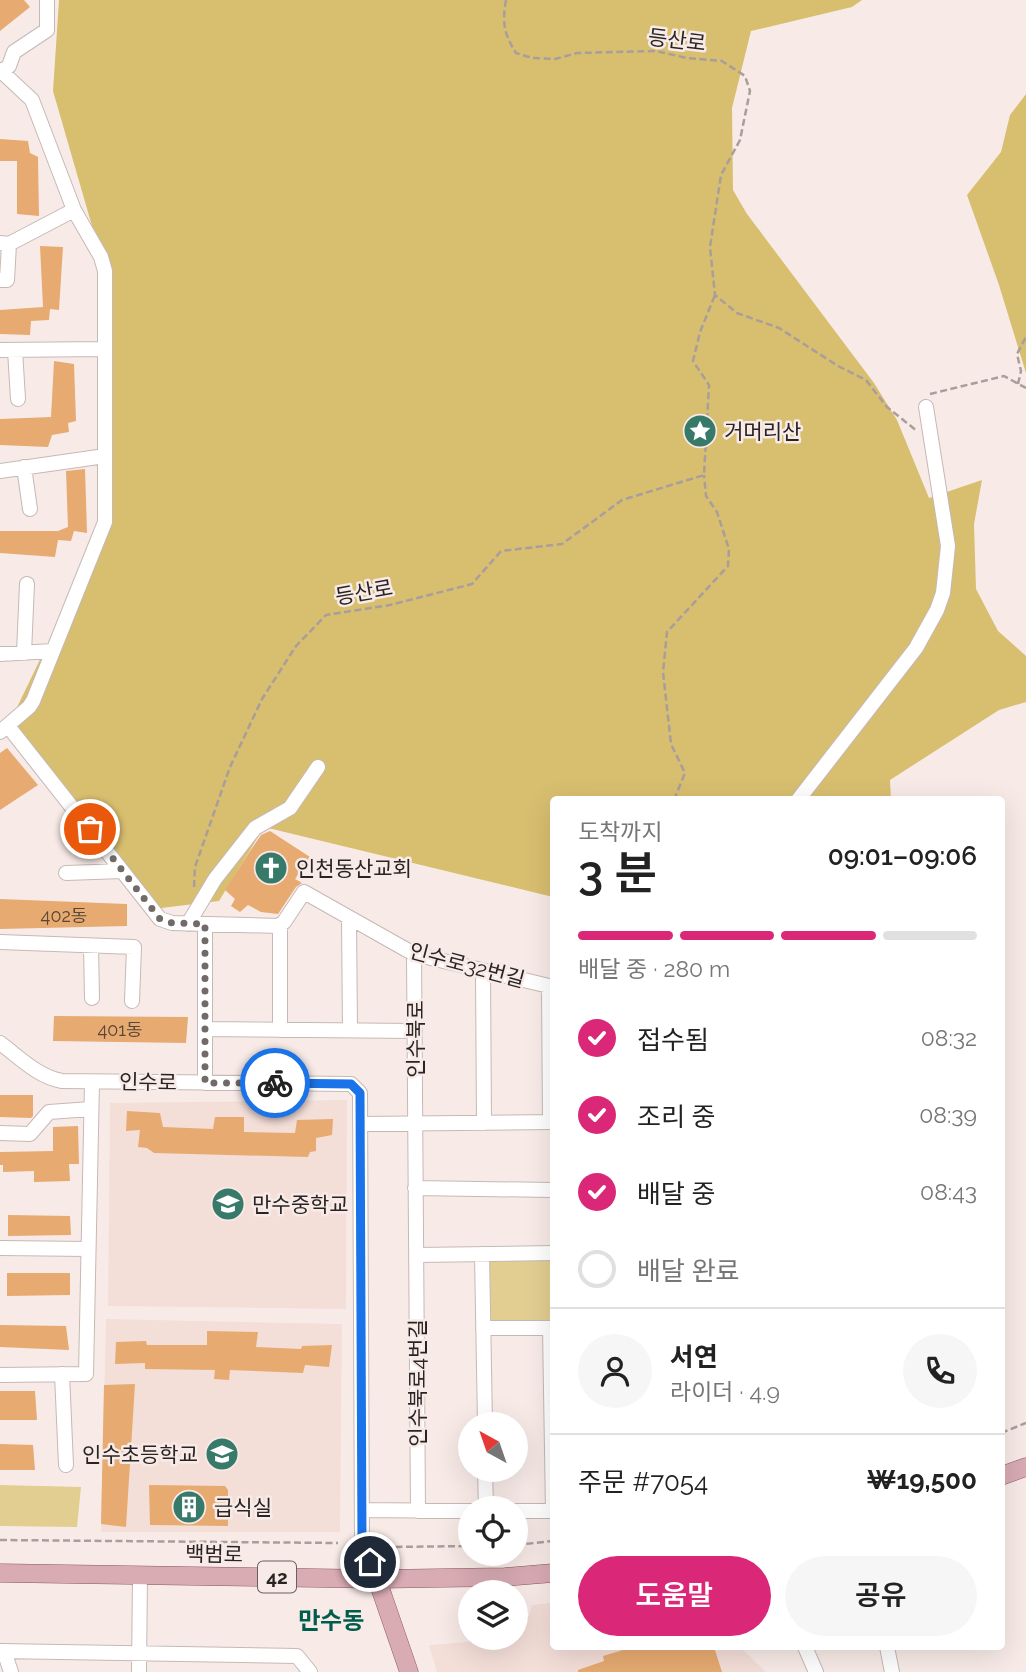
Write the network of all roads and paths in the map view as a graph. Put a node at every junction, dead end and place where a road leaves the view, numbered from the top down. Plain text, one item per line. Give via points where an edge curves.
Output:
1 (47, 0) edge
2 (506, 0) edge
3 (1, 71) edge
4 (74, 210) junction
5 (4, 244) edge
6 (0, 280) edge
7 (715, 295) junction
8 (1026, 337) edge
9 (105, 349) junction
10 (7, 350) edge
11 (17, 372) junction
12 (0, 373) edge
13 (1018, 384) junction
14 (1026, 387) edge
15 (18, 399) dead end
16 (926, 407) joint
17 (934, 452) junction
18 (105, 456) junction
19 (24, 467) junction
20 (0, 471) edge
21 (704, 475) junction
22 (30, 509) dead end
23 (27, 584) dead end
24 (53, 651) junction
25 (24, 653) junction
26 (0, 654) edge
27 (4, 729) edge
28 (318, 767) dead end
29 (676, 796) edge
30 (801, 796) edge
31 (122, 871) junction
32 (66, 873) dead end
33 (196, 911) junction
34 (349, 919) junction
35 (188, 923) junction
36 (205, 924) junction
37 (280, 925) junction
38 (0, 942) edge
39 (91, 946) junction
40 (414, 954) junction
41 (483, 972) junction
42 (92, 998) dead end
43 (132, 1000) dead end
44 (205, 1029) junction
45 (280, 1030) junction
46 (350, 1030) junction
47 (415, 1031) junction
48 (550, 1031) edge
49 (0, 1043) edge
50 (92, 1082) junction
51 (205, 1083) junction
52 (91, 1109) junction
53 (550, 1122) edge
54 (415, 1123) junction
55 (484, 1123) junction
56 (361, 1124) junction
57 (0, 1133) edge
58 (415, 1188) junction
59 (550, 1189) edge
60 (0, 1248) edge
61 (88, 1249) junction
62 (550, 1253) edge
63 (482, 1254) junction
64 (416, 1255) junction
65 (483, 1328) junction
66 (550, 1328) edge
67 (62, 1374) junction
68 (0, 1375) edge
69 (485, 1412) edge
70 (1026, 1423) edge
71 (1005, 1431) edge
72 (66, 1465) dead end
73 (1026, 1467) edge
74 (1005, 1475) edge
75 (362, 1510) junction
76 (418, 1511) junction
77 (458, 1511) edge
78 (528, 1511) edge
79 (550, 1511) edge
80 (0, 1540) edge
81 (550, 1541) edge
82 (338, 1543) dead end
83 (528, 1544) edge
84 (458, 1546) edge
85 (385, 1547) dead end
86 (0, 1573) edge
87 (550, 1573) edge
88 (140, 1575) junction
89 (377, 1579) junction
90 (806, 1650) edge
91 (888, 1650) edge
92 (2, 1651) edge
93 (139, 1654) junction
94 (11, 1672) edge
95 (139, 1672) edge
96 (310, 1672) edge
97 (409, 1672) edge
98 (816, 1672) edge
99 (892, 1672) edge

1 - 3 street via 47,30 14,52 9,66
2 - 7 path, 등산로 via 506,37 516,53 555,59 577,53 656,51 722,61 745,76 750,91 740,140 721,175 710,247
3 - 4 street via 32,100
4 - 5 street
4 - 9 street via 105,271
5 - 6 street via 7,281
7 - 17 path via 737,313 779,328 866,380
7 - 21 path, 등산로 via 693,361 709,386
8 - 13 path via 1017,354
9 - 10 street
9 - 18 street
10 - 11 street
11 - 12 street
11 - 15 street
13 - 14 path
13 - 16 path via 1004,376 965,385 927,395
16 - 17 street
17 - 30 street via 948,547 937,610 916,648
18 - 19 street
18 - 24 street via 105,522
19 - 20 street
19 - 22 street
21 - 29 path, 등산로 via 706,496 717,512 729,549 728,566 667,632 663,672 671,744 685,773
21 - 33 path, 등산로 via 622,500 562,544 501,551 472,584 390,605 326,615 296,646 262,699 230,767 195,867
23 - 25 street
24 - 25 street
24 - 27 street via 33,701
25 - 26 street
27 - 31 street
28 - 33 street via 290,808 255,828
31 - 32 street
31 - 35 street via 160,919
33 - 35 street
34 - 37 street, 인수로32번길 via 304,892
34 - 40 street, 인수로32번길
34 - 46 street
35 - 36 street
36 - 37 street
36 - 44 street
37 - 45 street
38 - 39 street
39 - 42 street
39 - 43 street via 134,947
40 - 41 street, 인수로32번길
40 - 47 street, 인수북로
41 - 48 street, 인수로32번길 via 549,986
41 - 55 street
44 - 45 street
44 - 51 street
45 - 46 street
46 - 47 street
47 - 54 street, 인수북로
49 - 50 street, 인수로 via 51,1080
50 - 51 street, 인수로
50 - 52 street
51 - 56 street, 인수로 via 351,1084 360,1093
52 - 57 street via 49,1112 30,1134
52 - 61 street
53 - 55 street
54 - 55 street
54 - 56 street
54 - 58 street, 인수북로4번길
56 - 75 street, 인수로
58 - 59 street
58 - 64 street, 인수북로4번길
60 - 61 street
61 - 67 street via 86,1374
62 - 63 street
63 - 64 street
63 - 65 street
64 - 76 street, 인수북로4번길
65 - 66 street
65 - 69 street
67 - 68 street
67 - 72 street
70 - 71 path
73 - 74 main road
75 - 76 street
75 - 89 street, 인수로 via 362,1545
76 - 77 street
78 - 79 street
80 - 82 path
81 - 83 path
84 - 85 path
86 - 88 main road, 백범로 / 42
87 - 89 main road, 백범로 / 42
88 - 89 main road, 백범로 / 42
88 - 93 street
89 - 97 main road
90 - 98 street
91 - 99 street
92 - 93 street
92 - 94 street
93 - 95 street
93 - 96 street via 296,1656

